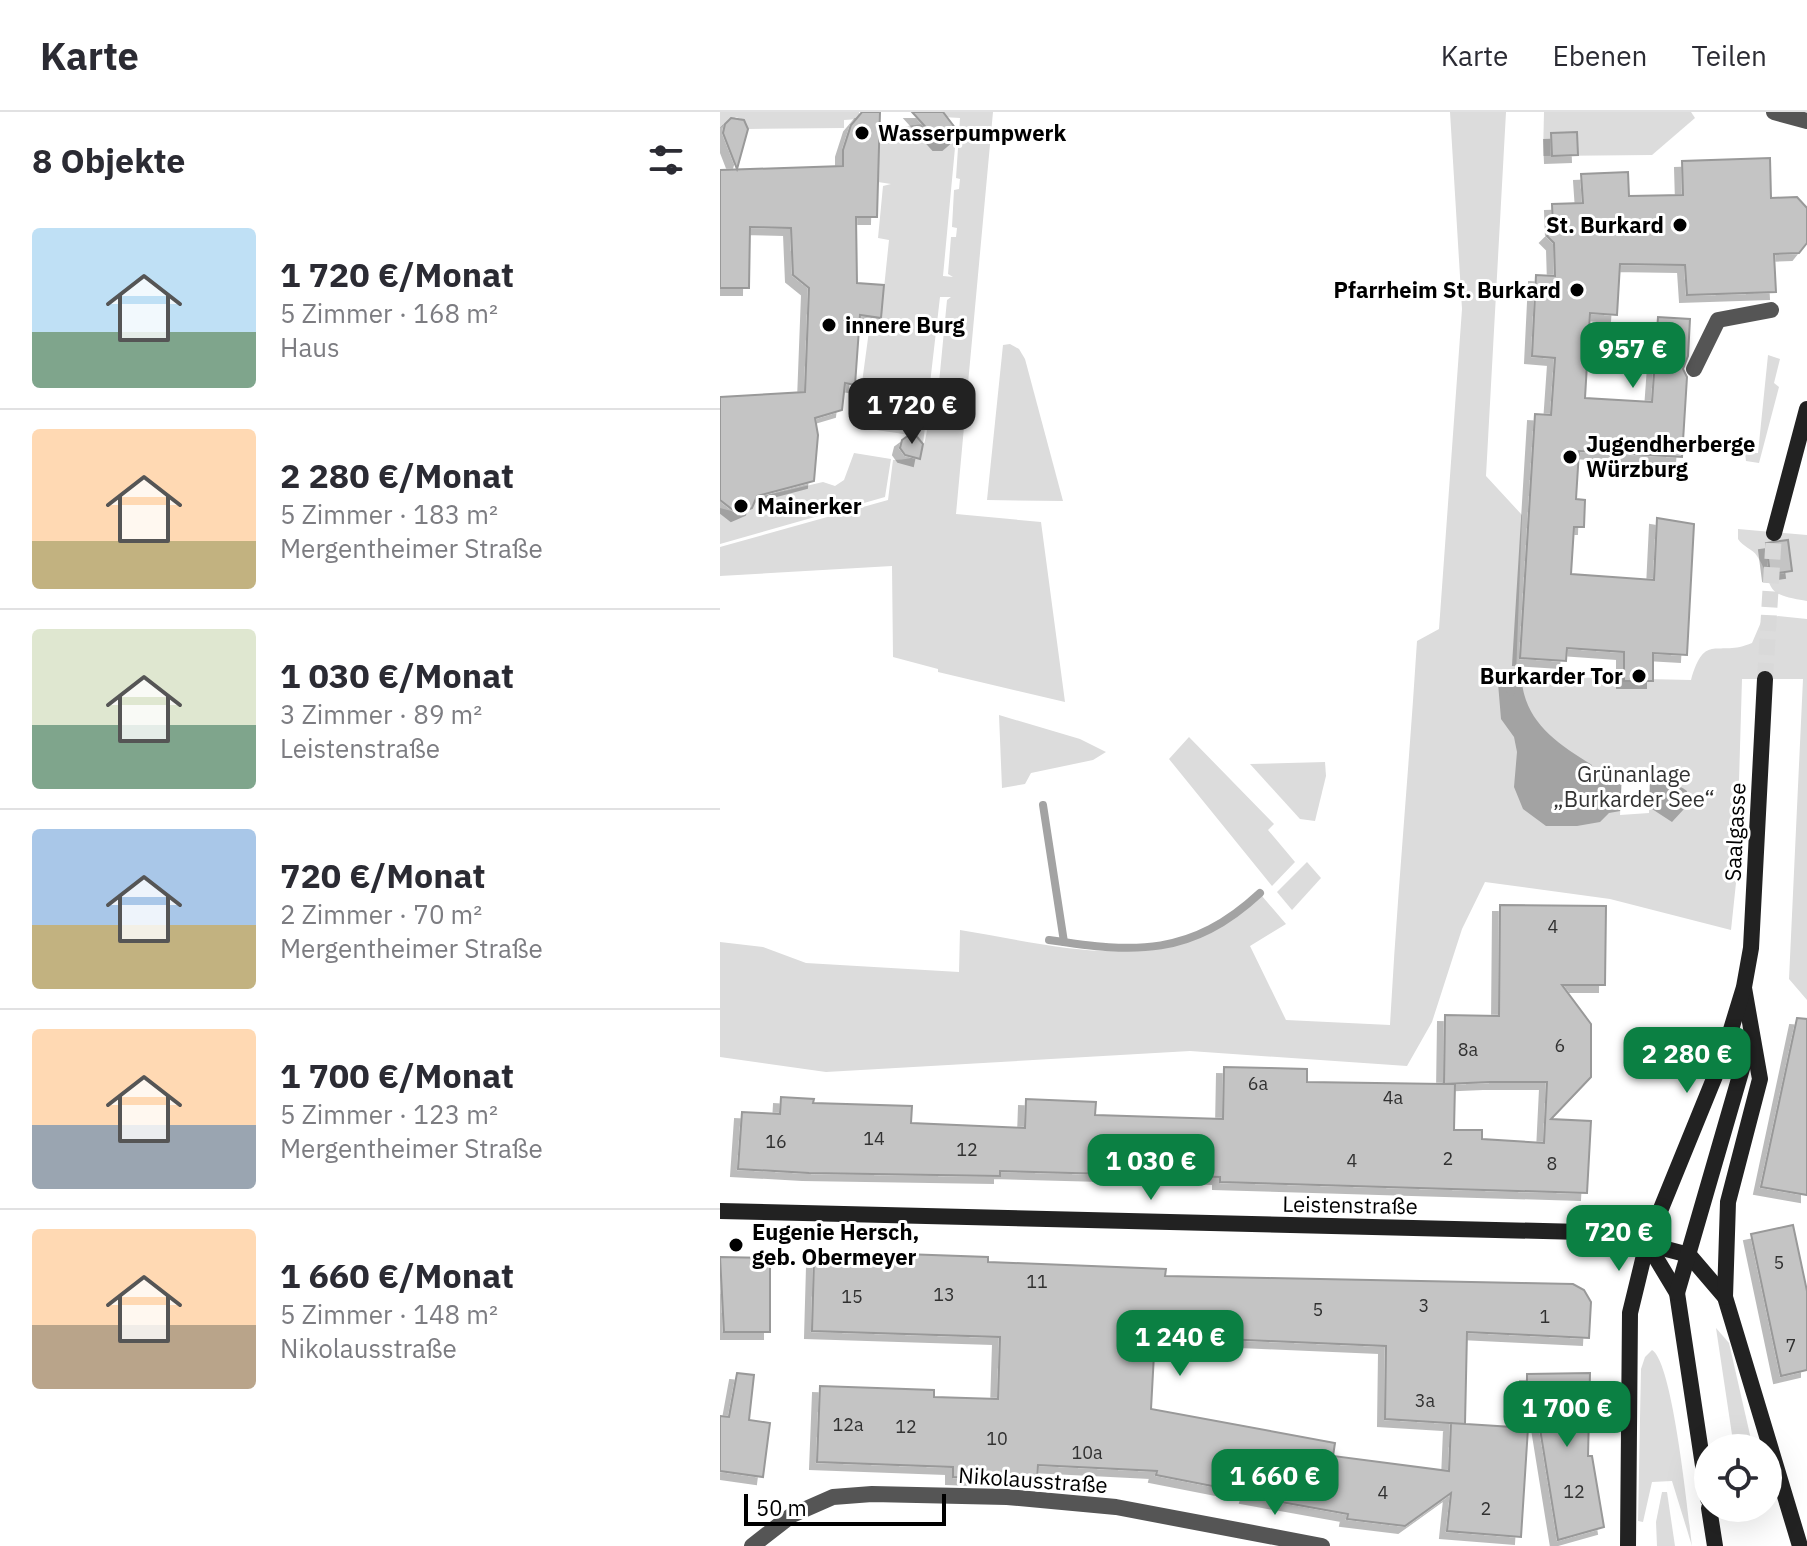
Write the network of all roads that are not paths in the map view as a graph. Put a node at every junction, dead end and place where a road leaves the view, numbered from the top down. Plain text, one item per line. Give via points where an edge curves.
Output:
1 (1774, 112) edge
2 (1807, 121) edge
3 (1771, 310) dead end
4 (1694, 369) dead end
5 (1807, 409) edge
6 (1774, 533) tunnel mouth
7 (1765, 679) tunnel mouth
8 (1744, 987) junction
9 (1752, 1033) junction
10 (720, 1211) edge
11 (1647, 1243) junction
12 (1689, 1255) junction
13 (1677, 1293) junction
14 (1725, 1297) junction
15 (1698, 1434) edge
16 (1711, 1522) edge
17 (752, 1546) edge
18 (1322, 1546) edge
19 (1628, 1546) edge
20 (1715, 1546) edge
21 (1800, 1546) edge

1 - 2 street
3 - 4 street via 1718,320
5 - 6 main road
7 - 8 main road, Saalgasse via 1751,948
8 - 9 main road
8 - 11 main road via 1707,1098
9 - 12 main road
9 - 14 main road via 1760,1079 1728,1202
10 - 11 main road, Leistenstraße via 1582,1232
11 - 12 main road, Leistenstraße
11 - 13 main road
11 - 19 main road via 1630,1313
12 - 13 main road
12 - 14 main road
13 - 15 main road
14 - 21 main road
16 - 20 main road
17 - 18 street, Nikolausstraße via 792,1515 833,1497 872,1494 1007,1497 1116,1507

